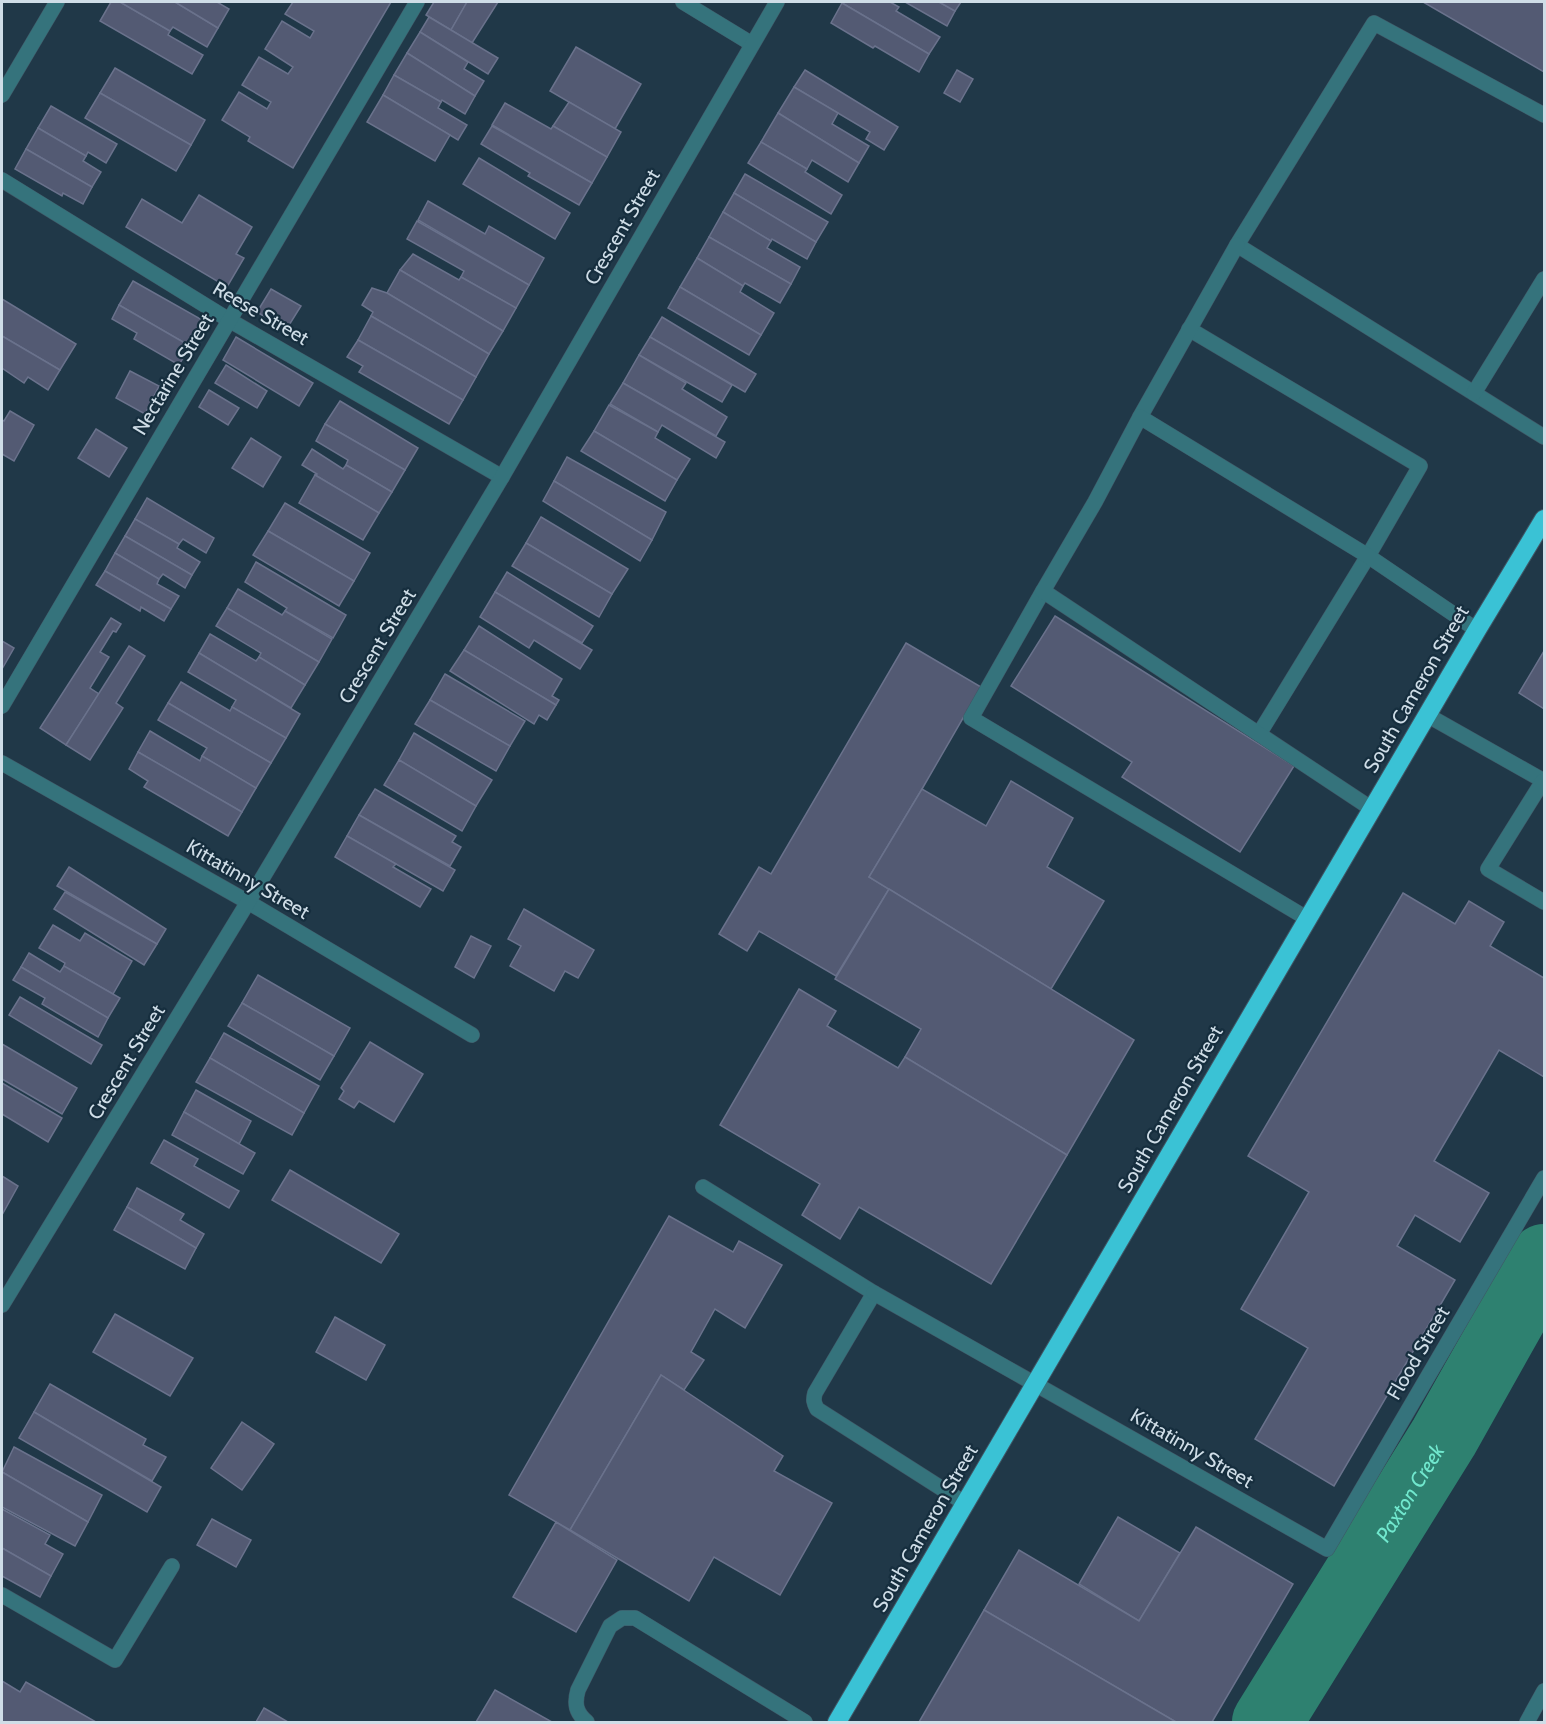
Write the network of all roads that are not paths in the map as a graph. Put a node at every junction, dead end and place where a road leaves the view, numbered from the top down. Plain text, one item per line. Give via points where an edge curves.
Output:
1 (57, 2) edge
2 (417, 2) edge
3 (682, 2) edge
4 (777, 2) edge
5 (752, 44) junction
6 (2, 95) edge
7 (1545, 115) edge
8 (2, 180) edge
9 (1237, 245) junction
10 (1545, 279) edge
11 (229, 320) junction
12 (1189, 329) junction
13 (1474, 393) junction
14 (1140, 417) junction
15 (1545, 437) edge
16 (502, 477) junction
17 (1545, 519) edge
18 (1368, 556) junction
19 (1043, 591) junction
20 (1477, 630) junction
21 (2, 706) edge
22 (1427, 715) junction
23 (1259, 734) junction
24 (2, 763) edge
25 (1544, 781) edge
26 (1372, 809) junction
27 (248, 902) junction
28 (1545, 902) edge
29 (1308, 919) junction
30 (472, 1035) dead end
31 (1545, 1178) edge
32 (703, 1187) dead end
33 (874, 1293) junction
34 (2, 1305) edge
35 (1036, 1383) junction
36 (966, 1504) junction
37 (1327, 1549) joint
38 (172, 1566) dead end
39 (2, 1595) edge
40 (1545, 1691) edge
41 (587, 1722) edge
42 (805, 1722) edge
43 (837, 1722) edge
44 (1527, 1722) edge

1 - 6 street
2 - 11 street, Nectarine Street
3 - 5 street
4 - 5 street, Crescent Street
5 - 16 street, Crescent Street
7 - 9 street via 1374,23
8 - 11 street, Reese Street
9 - 12 street
9 - 13 street
10 - 13 street
11 - 16 street, Reese Street
11 - 21 street, Nectarine Street
12 - 14 street
12 - 18 street via 1420,466
13 - 15 street
14 - 18 street
14 - 19 street
16 - 27 street, Crescent Street
17 - 20 highway, South Cameron Street
18 - 20 street
18 - 23 street
19 - 23 street
19 - 29 street via 971,718
20 - 22 highway, South Cameron Street
22 - 25 street
22 - 26 highway, South Cameron Street
23 - 26 street
24 - 27 street, Kittatinny Street
25 - 28 street via 1488,869
26 - 29 highway, South Cameron Street
27 - 30 street, Kittatinny Street
27 - 34 street, Crescent Street
29 - 35 highway, South Cameron Street
31 - 37 street, Flood Street
32 - 33 street, Kittatinny Street
33 - 35 street, Kittatinny Street
33 - 36 street via 815,1393 814,1404
35 - 36 highway, South Cameron Street
35 - 37 street, Kittatinny Street
36 - 43 highway, South Cameron Street
38 - 39 street via 115,1660
40 - 44 street
41 - 42 street via 579,1715 574,1701 578,1690 610,1626 622,1618 635,1618

